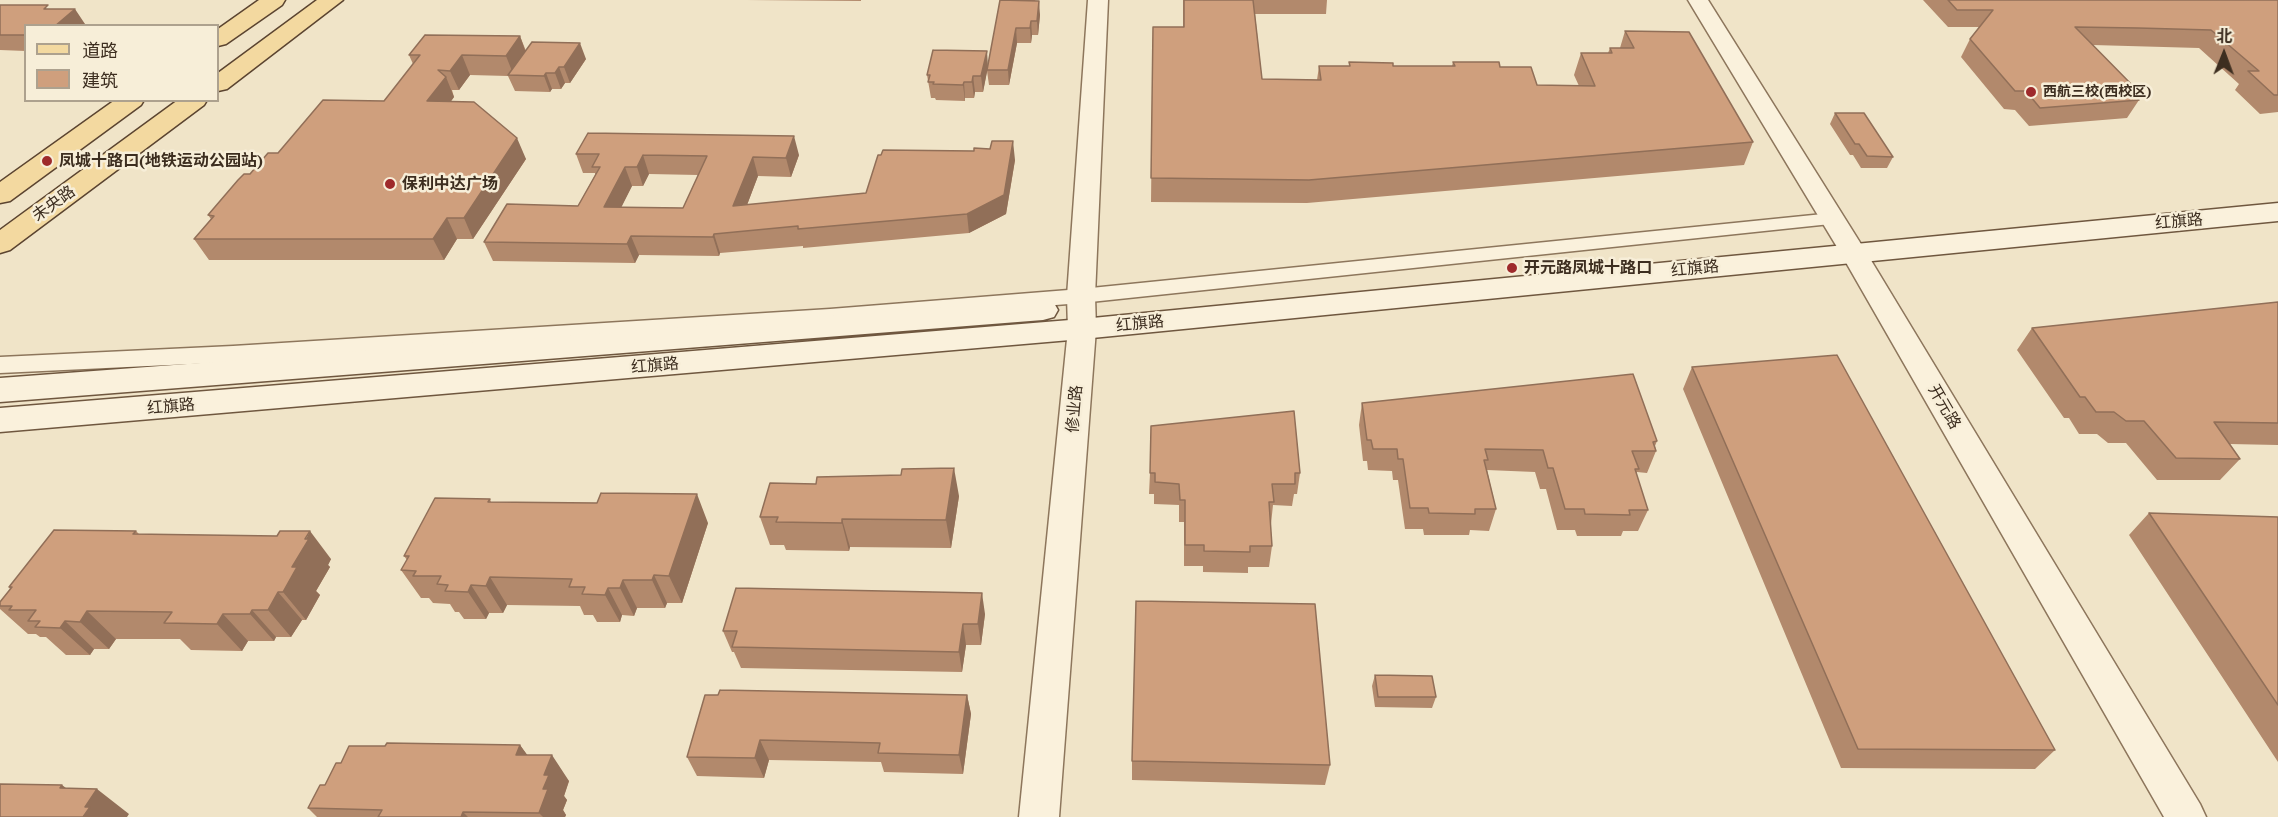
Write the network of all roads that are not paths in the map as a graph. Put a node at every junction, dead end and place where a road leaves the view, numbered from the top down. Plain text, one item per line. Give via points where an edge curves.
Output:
1 (274, 0) edge
2 (332, 0) edge
3 (1098, 0) edge
4 (1698, 0) edge
5 (219, 38) edge
6 (219, 83) edge
7 (129, 102) edge
8 (192, 102) edge
9 (2278, 193) edge
10 (0, 195) edge
11 (2278, 212) edge
12 (1843, 234) junction
13 (0, 244) edge
14 (1081, 311) junction
15 (0, 365) edge
16 (0, 390) edge
17 (0, 420) edge
18 (1038, 817) edge
19 (2186, 817) edge

1 - 5 main road
2 - 6 main road
3 - 14 street, 修业路
4 - 12 street, 开元路
7 - 10 main road
8 - 13 main road, 未央路
9 - 12 main road, 红旗路
11 - 12 main road, 红旗路
12 - 14 main road, 红旗路
12 - 19 street, 开元路
14 - 15 street via 818,316 305,350
14 - 16 main road, 红旗路
14 - 17 main road, 红旗路
14 - 18 street, 修业路

